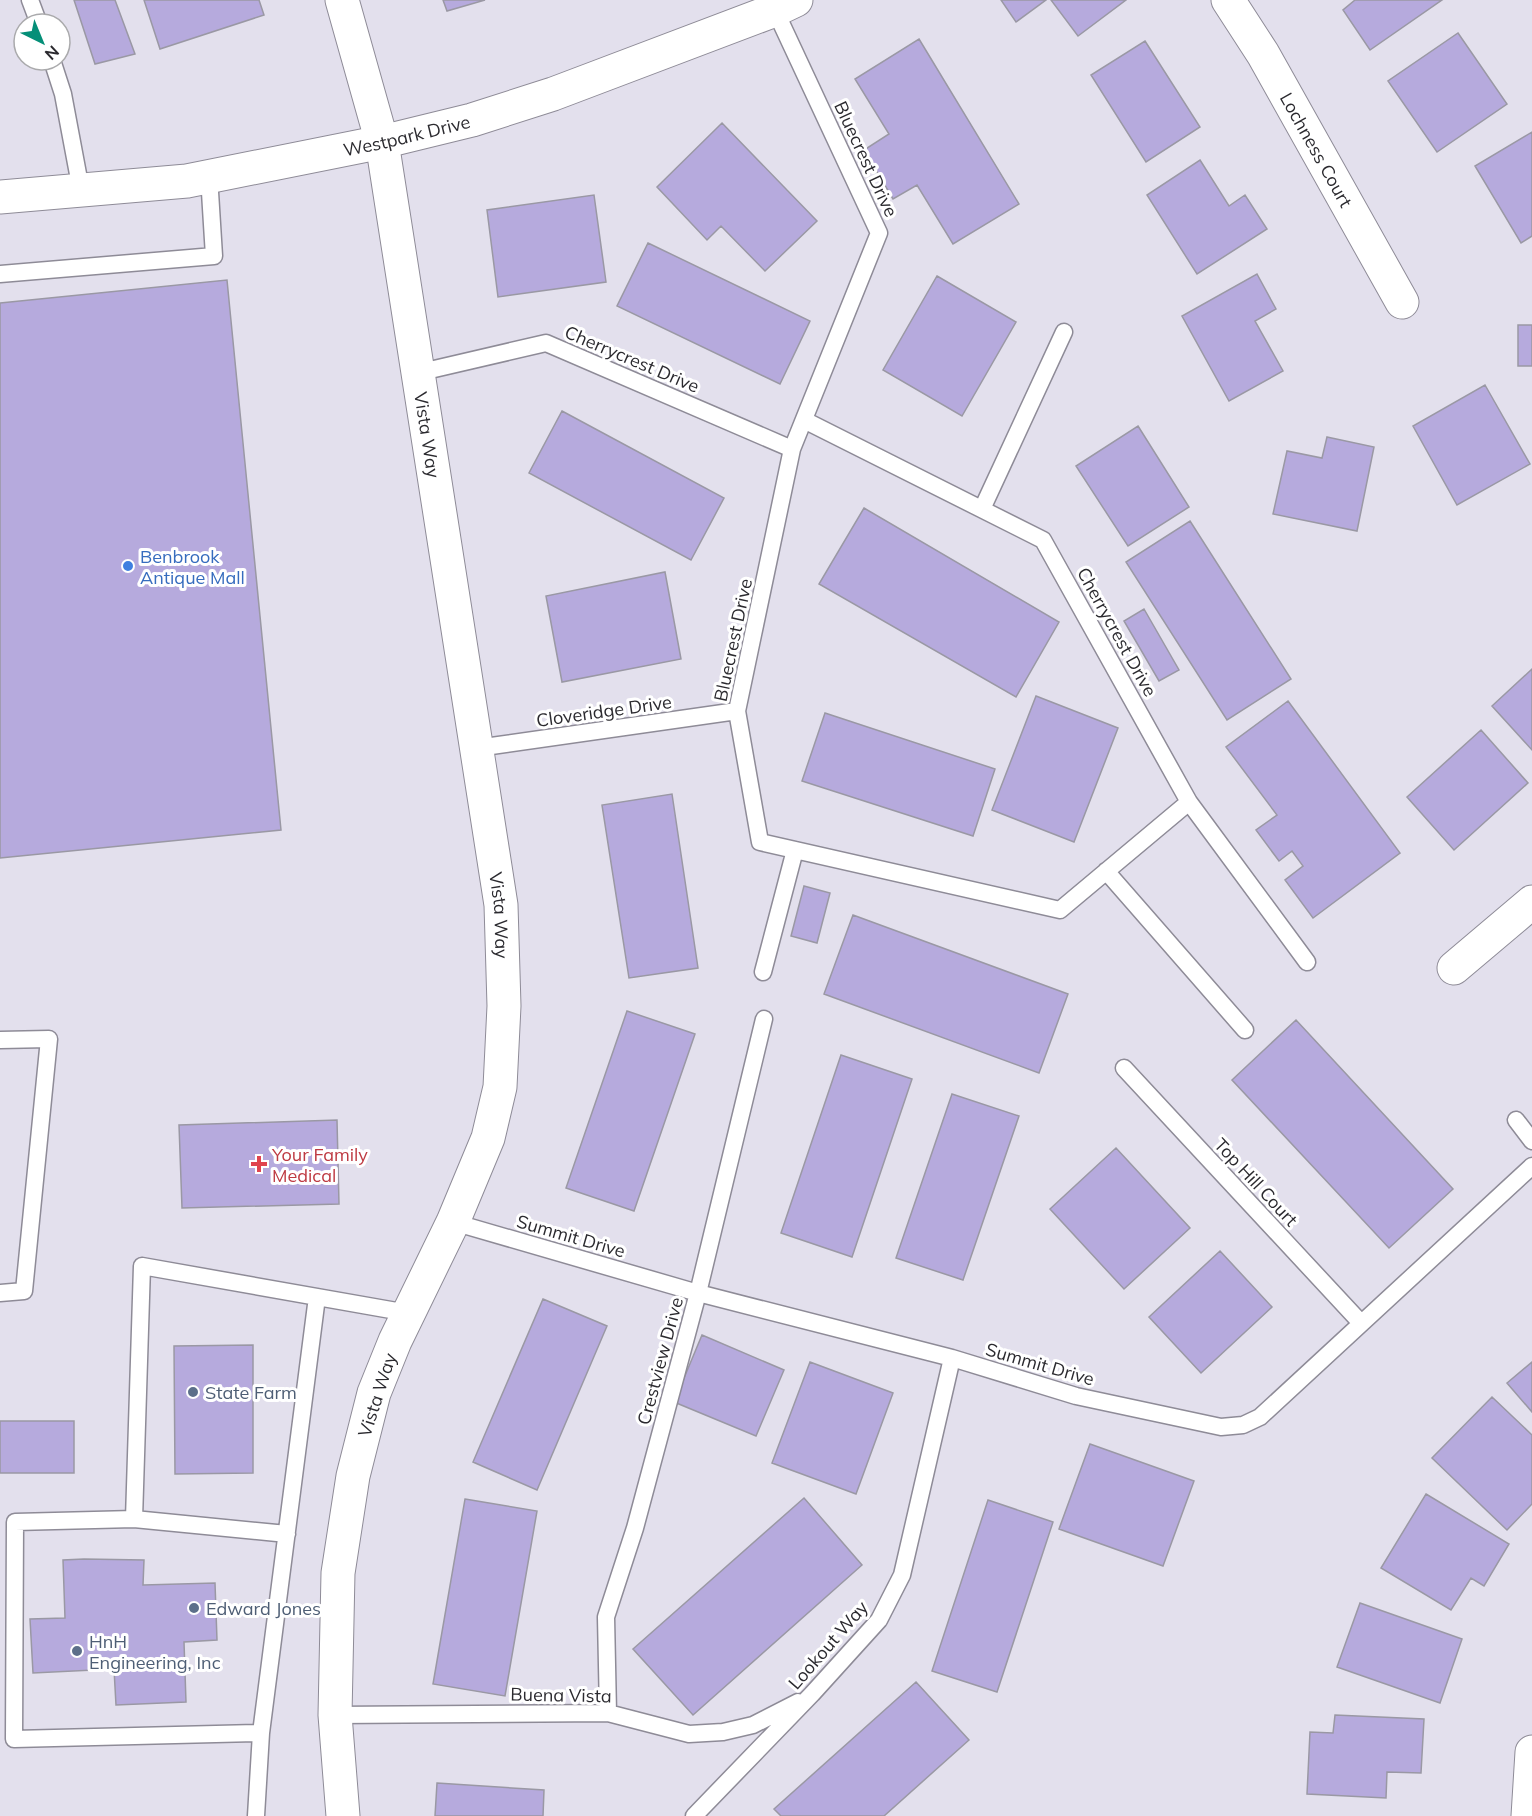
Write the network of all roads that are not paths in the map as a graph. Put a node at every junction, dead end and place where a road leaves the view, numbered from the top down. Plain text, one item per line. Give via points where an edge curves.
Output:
1 (342, 0) edge
2 (1228, 0) edge
3 (785, 5) edge
4 (56, 72) edge
5 (382, 142) junction
6 (209, 176) junction
7 (81, 190) junction
8 (0, 197) edge
9 (0, 274) edge
10 (1402, 302) dead end
11 (1064, 332) dead end
12 (417, 373) junction
13 (804, 420) junction
14 (792, 449) junction
15 (982, 509) junction
16 (737, 711) junction
17 (477, 748) junction
18 (1189, 802) junction
19 (795, 850) junction
20 (1106, 871) junction
21 (1532, 902) edge
22 (1307, 962) dead end
23 (1455, 968) dead end
24 (763, 972) dead end
25 (764, 1019) dead end
26 (1245, 1030) dead end
27 (0, 1040) edge
28 (1124, 1068) dead end
29 (1516, 1120) dead end
30 (1532, 1142) edge
31 (1532, 1166) edge
32 (453, 1222) junction
33 (0, 1293) edge
34 (698, 1293) junction
35 (317, 1297) junction
36 (408, 1313) junction
37 (1361, 1323) junction
38 (952, 1358) junction
39 (134, 1519) junction
40 (286, 1534) junction
41 (812, 1694) junction
42 (608, 1713) junction
43 (335, 1715) junction
44 (261, 1733) junction
45 (1532, 1752) edge
46 (256, 1816) edge
47 (343, 1816) edge
48 (694, 1816) edge
49 (1528, 1816) edge

1 - 5 street, Vista Way
2 - 10 street, Lochness Court via 1263,54
3 - 5 street, Westpark Drive via 553,94 472,120
3 - 13 lane, Bluecrest Drive via 879,232
4 - 7 lane
5 - 6 street, Westpark Drive
5 - 12 street, Vista Way
6 - 7 street, Westpark Drive
6 - 9 lane via 214,256
7 - 8 street, Westpark Drive
11 - 15 lane
12 - 14 lane, Cherrycrest Drive via 546,343
12 - 17 street, Vista Way
13 - 14 lane, Bluecrest Drive
13 - 15 lane, Cherrycrest Drive
14 - 16 lane, Bluecrest Drive
15 - 18 lane, Cherrycrest Drive via 1043,540
16 - 17 lane, Cloveridge Drive
16 - 19 lane, Bluecrest Drive via 760,842
17 - 32 street, Vista Way via 501,905 504,1005 500,1087 488,1138
18 - 20 lane, Bluecrest Drive
18 - 22 lane, Cherrycrest Drive
19 - 20 lane, Bluecrest Drive via 1060,910
19 - 24 lane
20 - 26 lane
21 - 23 street
25 - 34 lane, Crestview Drive
27 - 33 lane via 50,1039 24,1291
28 - 37 lane, Top Hill Court
29 - 30 lane
31 - 37 lane, Summit Drive
32 - 34 lane, Summit Drive
32 - 36 street, Vista Way
34 - 38 lane, Summit Drive
34 - 42 lane, Crestview Drive via 635,1528 606,1617
35 - 36 lane
35 - 39 lane via 142,1266
35 - 40 lane
36 - 43 street, Vista Way via 374,1393 353,1476 338,1573
37 - 38 lane, Summit Drive via 1260,1417 1243,1425 1221,1427 1076,1396
38 - 41 lane, Lookout Way via 902,1575 879,1620
39 - 40 lane
39 - 44 lane via 15,1522 14,1739
40 - 44 lane
41 - 42 lane, Buena Vista via 753,1725 723,1732 689,1734
41 - 48 lane, Lookout Way
42 - 43 lane, Buena Vista
43 - 47 street, Vista Way
44 - 46 lane
45 - 49 street

